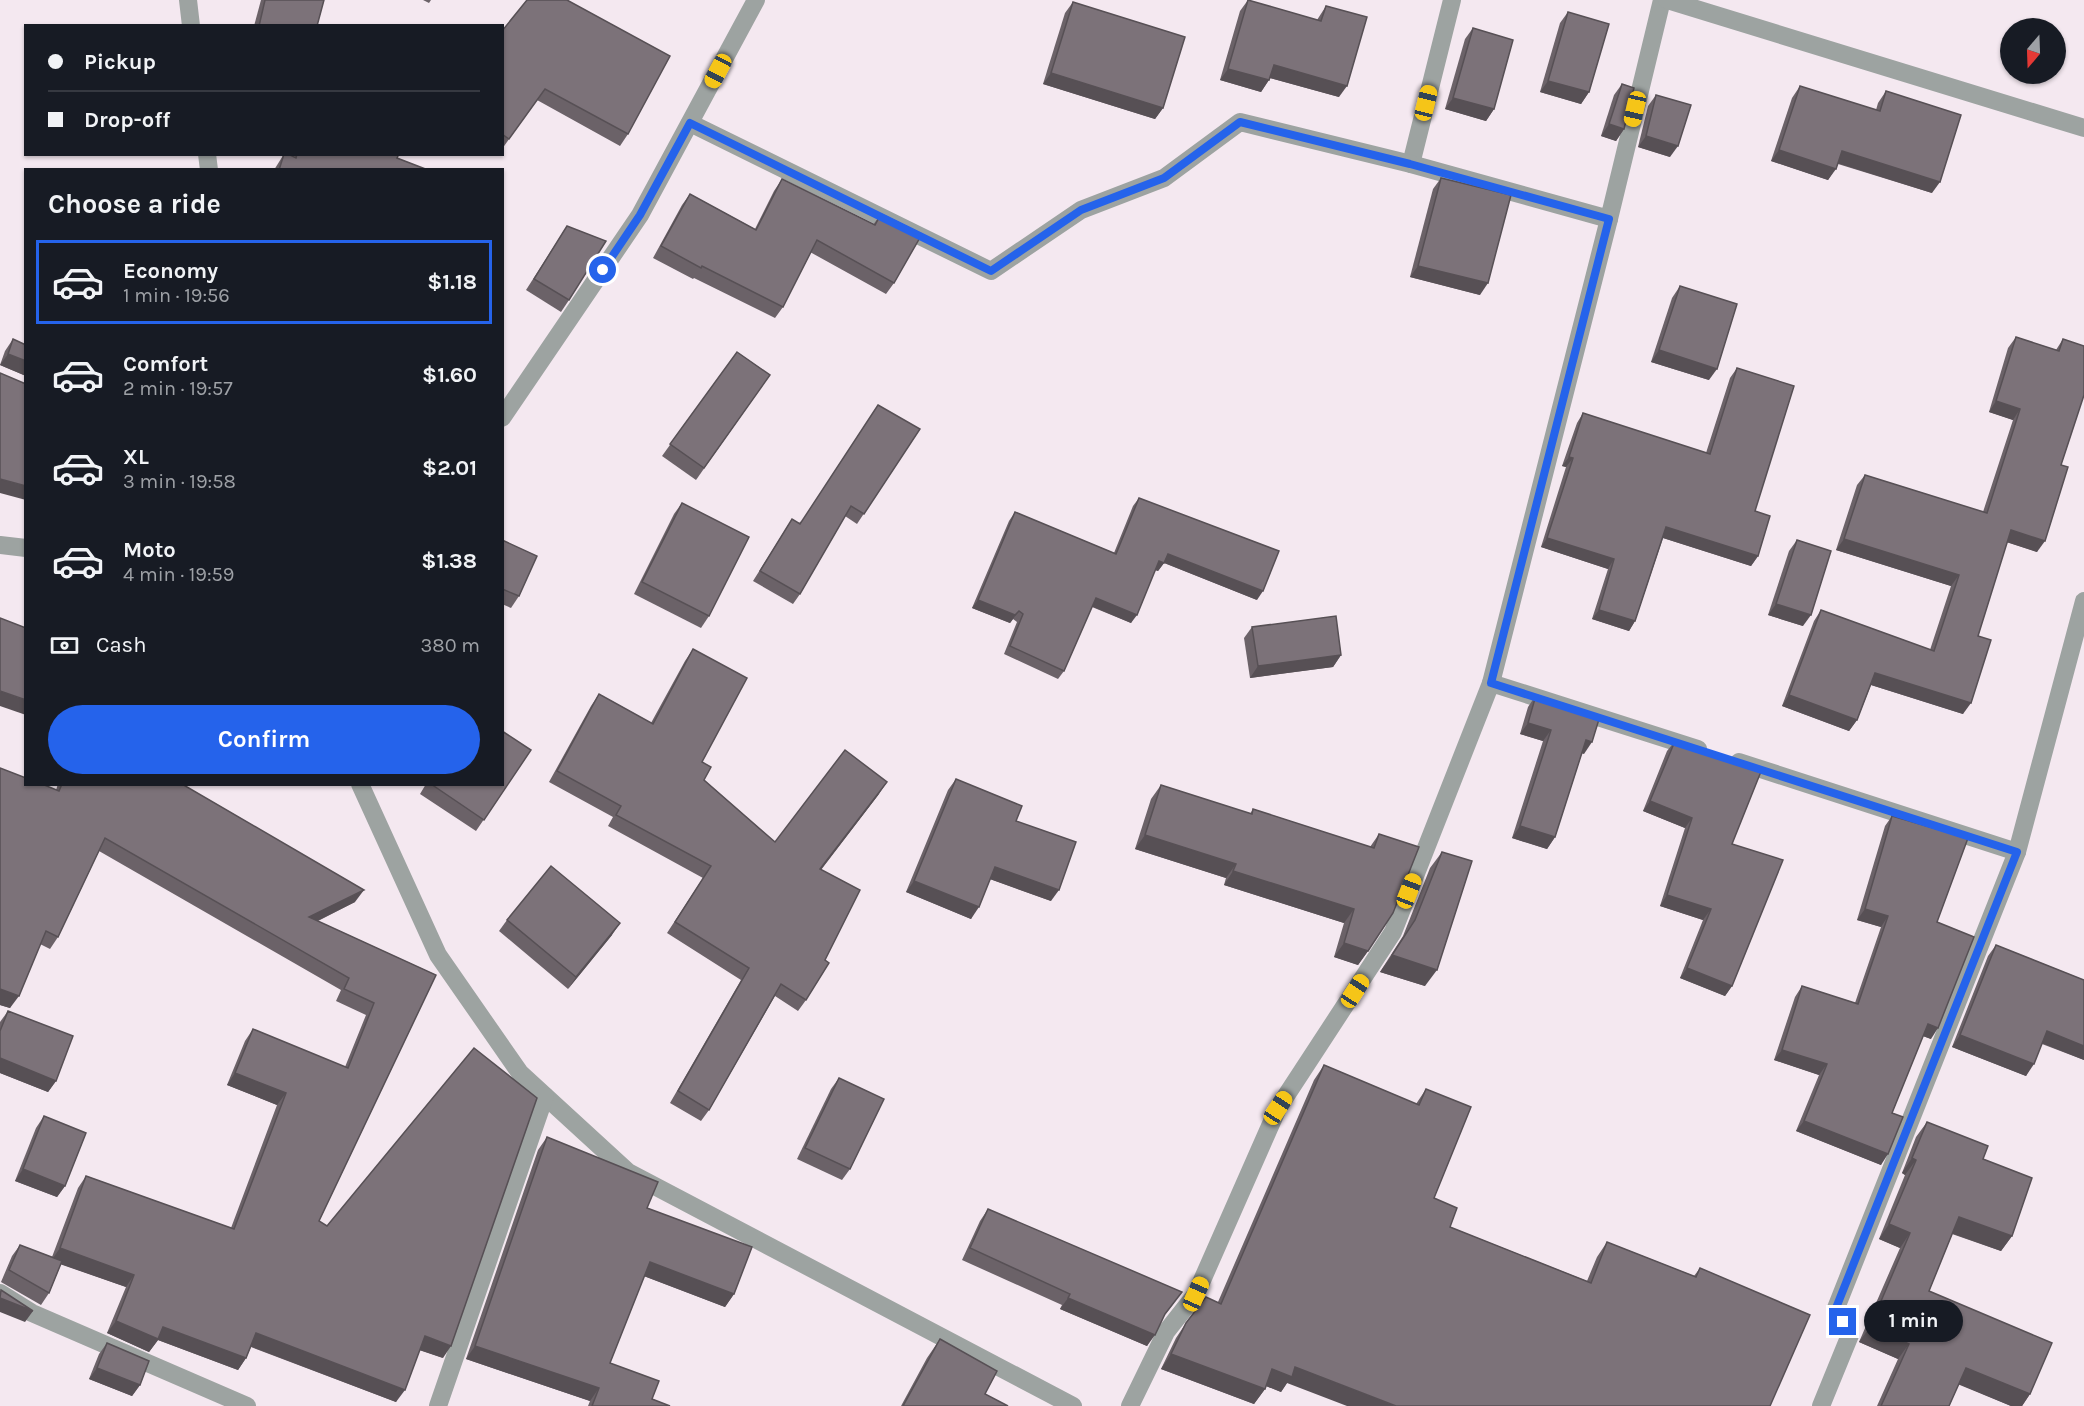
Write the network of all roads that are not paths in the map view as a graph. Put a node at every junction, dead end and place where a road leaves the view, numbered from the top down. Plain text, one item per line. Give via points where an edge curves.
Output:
1 (188, 0) edge
2 (756, 0) edge
3 (1452, 0) edge
4 (1662, 0) edge
5 (1667, 0) edge
6 (191, 24) edge
7 (690, 123) junction
8 (2084, 128) edge
9 (1410, 164) junction
10 (1609, 219) junction
11 (504, 415) edge
12 (0, 545) edge
13 (24, 549) edge
14 (2084, 601) edge
15 (1491, 683) junction
16 (361, 786) edge
17 (2017, 852) junction
18 (545, 1096) junction
19 (0, 1293) edge
20 (247, 1406) edge
21 (438, 1406) edge
22 (1073, 1406) edge
23 (1130, 1406) edge
24 (1821, 1406) edge

1 - 6 street
2 - 7 street
3 - 9 street
4 - 10 street
5 - 8 street
7 - 9 street via 991,271 1081,210 1164,178 1240,122
7 - 11 street via 640,215
9 - 10 street
10 - 15 street
12 - 13 street
14 - 17 street
15 - 17 street
15 - 23 street via 1393,932 1278,1108 1196,1294 1166,1332
16 - 18 street via 438,955 520,1073
17 - 24 street via 1836,1308 1850,1335
18 - 21 street
18 - 22 street via 628,1172
19 - 20 street via 32,1313

